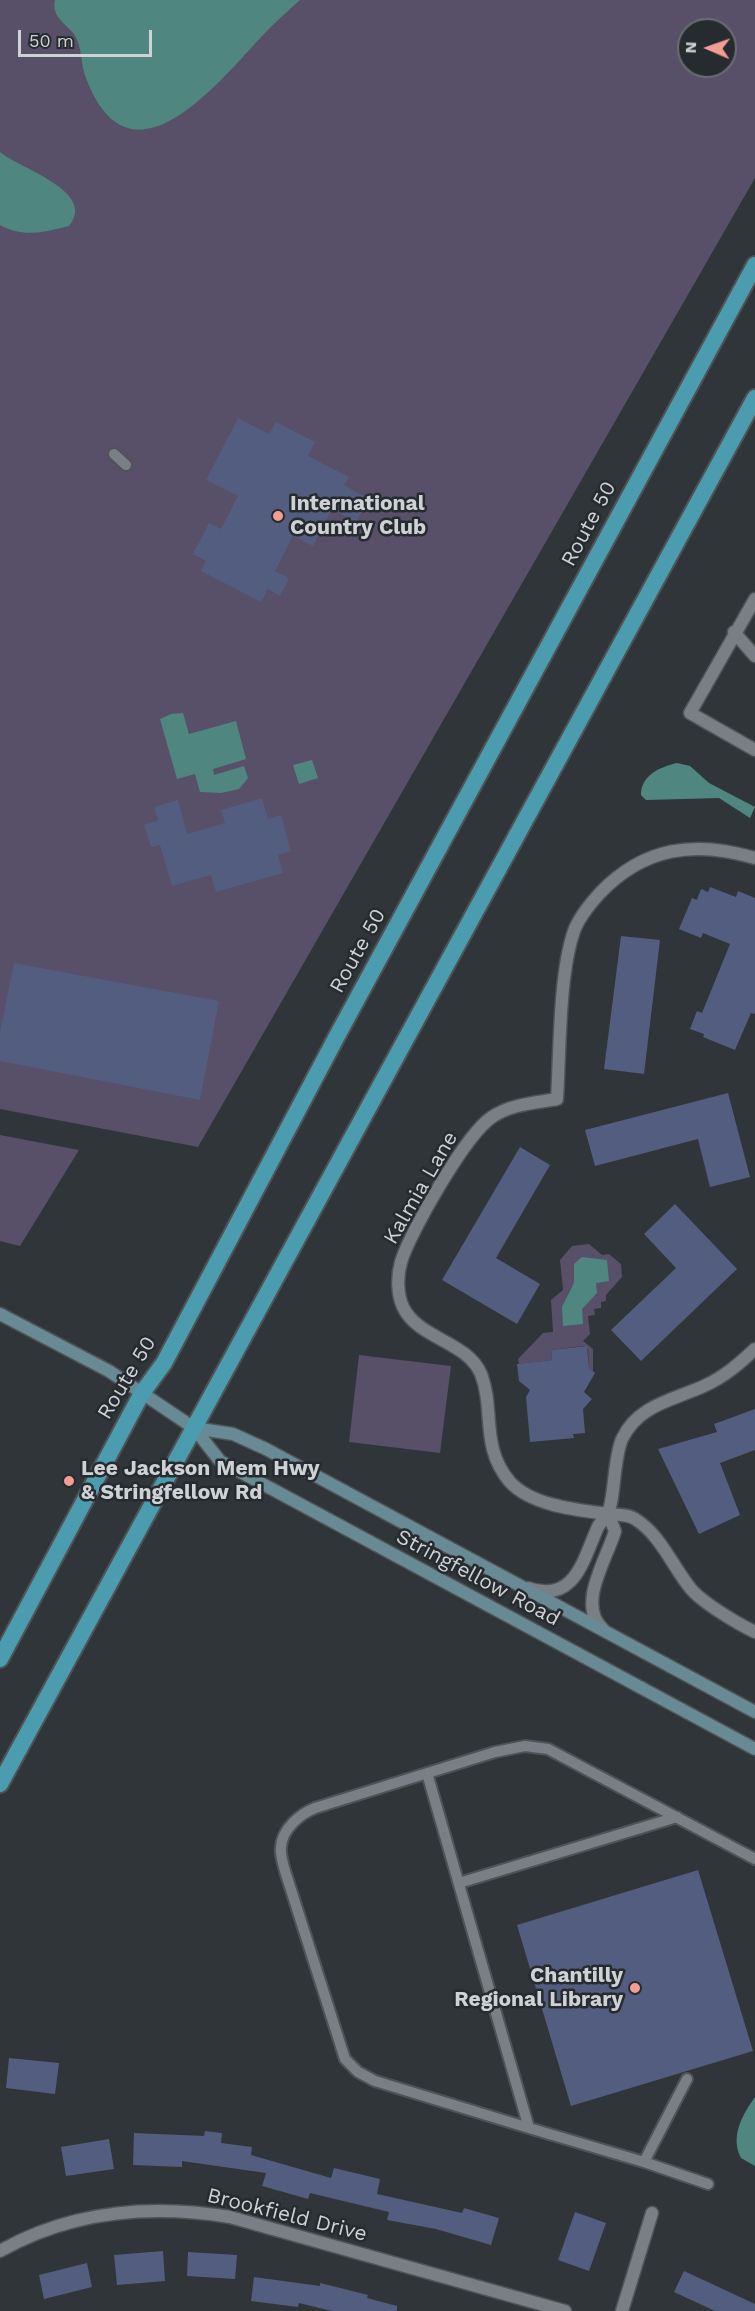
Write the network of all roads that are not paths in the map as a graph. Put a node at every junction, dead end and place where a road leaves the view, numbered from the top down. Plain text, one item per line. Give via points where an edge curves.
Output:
1 (755, 265) edge
2 (755, 398) edge
3 (114, 454) dead end
4 (126, 465) dead end
5 (755, 599) edge
6 (734, 632) junction
7 (755, 656) edge
8 (755, 750) edge
9 (755, 858) edge
10 (0, 1314) edge
11 (755, 1349) edge
12 (142, 1393) junction
13 (194, 1428) junction
14 (608, 1514) junction
15 (518, 1585) junction
16 (755, 1632) edge
17 (609, 1634) junction
18 (0, 1659) edge
19 (755, 1712) edge
20 (755, 1749) edge
21 (427, 1773) junction
22 (0, 1784) edge
23 (677, 1817) junction
24 (755, 1859) edge
25 (459, 1883) junction
26 (687, 2079) dead end
27 (529, 2128) junction
28 (644, 2162) junction
29 (708, 2184) dead end
30 (652, 2213) dead end
31 (0, 2251) edge
32 (565, 2311) edge
33 (622, 2311) edge

1 - 12 highway, Route 50 via 164,1363
2 - 13 highway
3 - 4 lane
5 - 6 street
6 - 7 street
6 - 8 street via 690,713
9 - 14 street, Kalmia Lane via 716,849 661,853 627,869 590,905 575,930 567,968 557,1099 514,1106 490,1117 478,1129 450,1169 402,1260 398,1275 402,1305 409,1318 467,1356 480,1372 490,1438 511,1483 542,1500
10 - 12 main road, Stringfellow Road via 109,1371
11 - 14 street via 732,1371 663,1401 636,1418 622,1439 615,1463
12 - 13 main road, Stringfellow Road
12 - 18 highway, Route 50
13 - 15 main road, Stringfellow Road via 233,1434 266,1449
13 - 20 main road, Stringfellow Road via 220,1461
13 - 22 highway
14 - 15 street via 573,1580 552,1591
14 - 16 street via 632,1517 650,1530 693,1591
14 - 17 street via 615,1531 591,1603 593,1618
15 - 17 main road, Stringfellow Road
17 - 19 main road, Stringfellow Road
21 - 23 lane via 525,1746 548,1749
21 - 25 lane
21 - 27 lane via 304,1812 288,1828 281,1846 285,1871 345,2059 375,2081
23 - 24 lane
23 - 25 lane
25 - 27 lane
26 - 28 lane
27 - 28 lane
28 - 29 lane
30 - 33 street
31 - 32 street, Brookfield Drive via 58,2226 100,2215 133,2210 198,2212 230,2217

